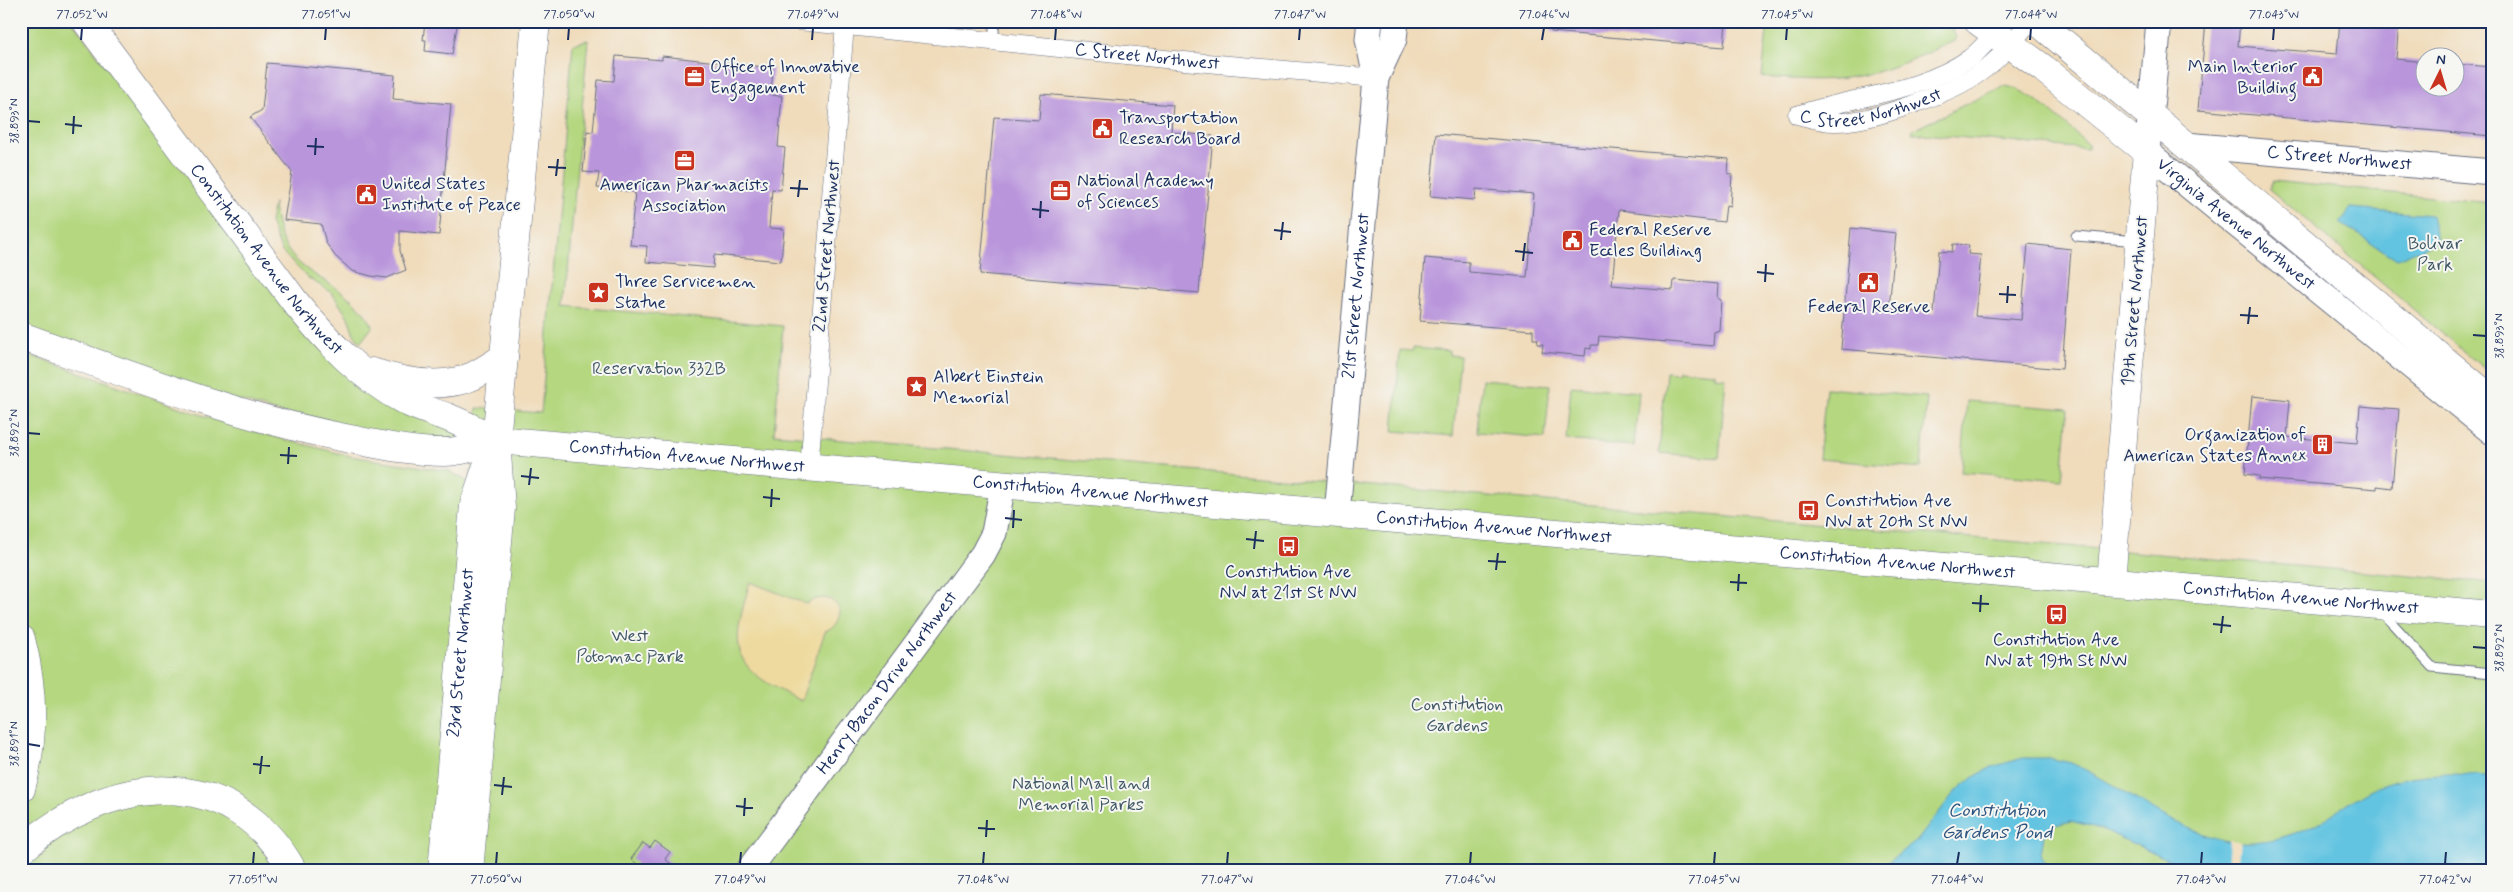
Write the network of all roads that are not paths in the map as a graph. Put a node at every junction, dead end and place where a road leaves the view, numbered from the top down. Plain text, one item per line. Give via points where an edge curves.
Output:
1 (86, 21) edge
2 (536, 21) edge
3 (799, 21) edge
4 (995, 21) edge
5 (1370, 21) edge
6 (1396, 21) edge
7 (2030, 21) edge
8 (2036, 21) edge
9 (2158, 21) edge
10 (844, 25) junction
11 (1997, 30) edge
12 (993, 41) junction
13 (1376, 78) junction
14 (2150, 115) junction
15 (2186, 145) junction
16 (2147, 152) junction
17 (2492, 172) edge
18 (2076, 236) dead end
19 (2140, 242) junction
20 (21, 336) edge
21 (504, 358) junction
22 (353, 364) junction
23 (2492, 400) edge
24 (2492, 432) edge
25 (496, 440) junction
26 (809, 468) junction
27 (1003, 484) junction
28 (1337, 514) junction
29 (2111, 582) junction
30 (2375, 604) junction
31 (2492, 615) edge
32 (21, 639) edge
33 (2492, 673) edge
34 (21, 789) edge
35 (21, 850) edge
36 (293, 871) edge
37 (442, 871) edge
38 (469, 871) edge
39 (748, 871) edge

1 - 22 main road, Constitution Avenue Northwest via 295,302
2 - 21 main road, 23rd Street Northwest
3 - 10 street, C Street Northwest
4 - 12 lane
5 - 13 street, 21st Street Northwest via 1368,39
6 - 13 street, 21st Street Northwest via 1394,39
7 - 11 street, C Street Northwest
8 - 14 main road, Virginia Avenue Northwest
9 - 14 street, 19th Street Northwest
10 - 12 street, C Street Northwest
10 - 26 street, 22nd Street Northwest
11 - 11 street, C Street Northwest via 1969,58 1938,74 1876,96 1797,115 1835,122 1875,115 1951,89 1981,72
11 - 16 main road, Virginia Avenue Northwest
12 - 13 street, C Street Northwest
13 - 28 street, 21st Street Northwest
14 - 15 main road, Virginia Avenue Northwest
14 - 16 street, 19th Street Northwest
15 - 17 street, C Street Northwest
15 - 23 main road, Virginia Avenue Northwest
16 - 19 main road, 19th Street Northwest
16 - 24 street, Virginia Avenue Northwest
18 - 19 lane
19 - 29 main road, 19th Street Northwest
20 - 25 main road, Constitution Avenue Northwest via 176,392 328,434 396,447 445,452
21 - 22 main road via 473,376 443,383 395,378
21 - 25 main road, 23rd Street Northwest
22 - 25 main road, Constitution Avenue Northwest via 405,401
25 - 26 main road, Constitution Avenue Northwest
25 - 37 main road, 23rd Street Northwest via 474,505
25 - 38 main road, 23rd Street Northwest via 502,508
26 - 27 main road, Constitution Avenue Northwest
27 - 28 main road, Constitution Avenue Northwest
27 - 39 street, Henry Bacon Drive Northwest via 994,533 983,554
28 - 29 main road, Constitution Avenue Northwest
29 - 30 main road, Constitution Avenue Northwest
30 - 31 main road, Constitution Avenue Northwest
30 - 33 lane via 2432,668
32 - 34 main road via 31,690 32,726
35 - 36 main road via 58,824 100,802 160,788 216,799 246,815 274,840

